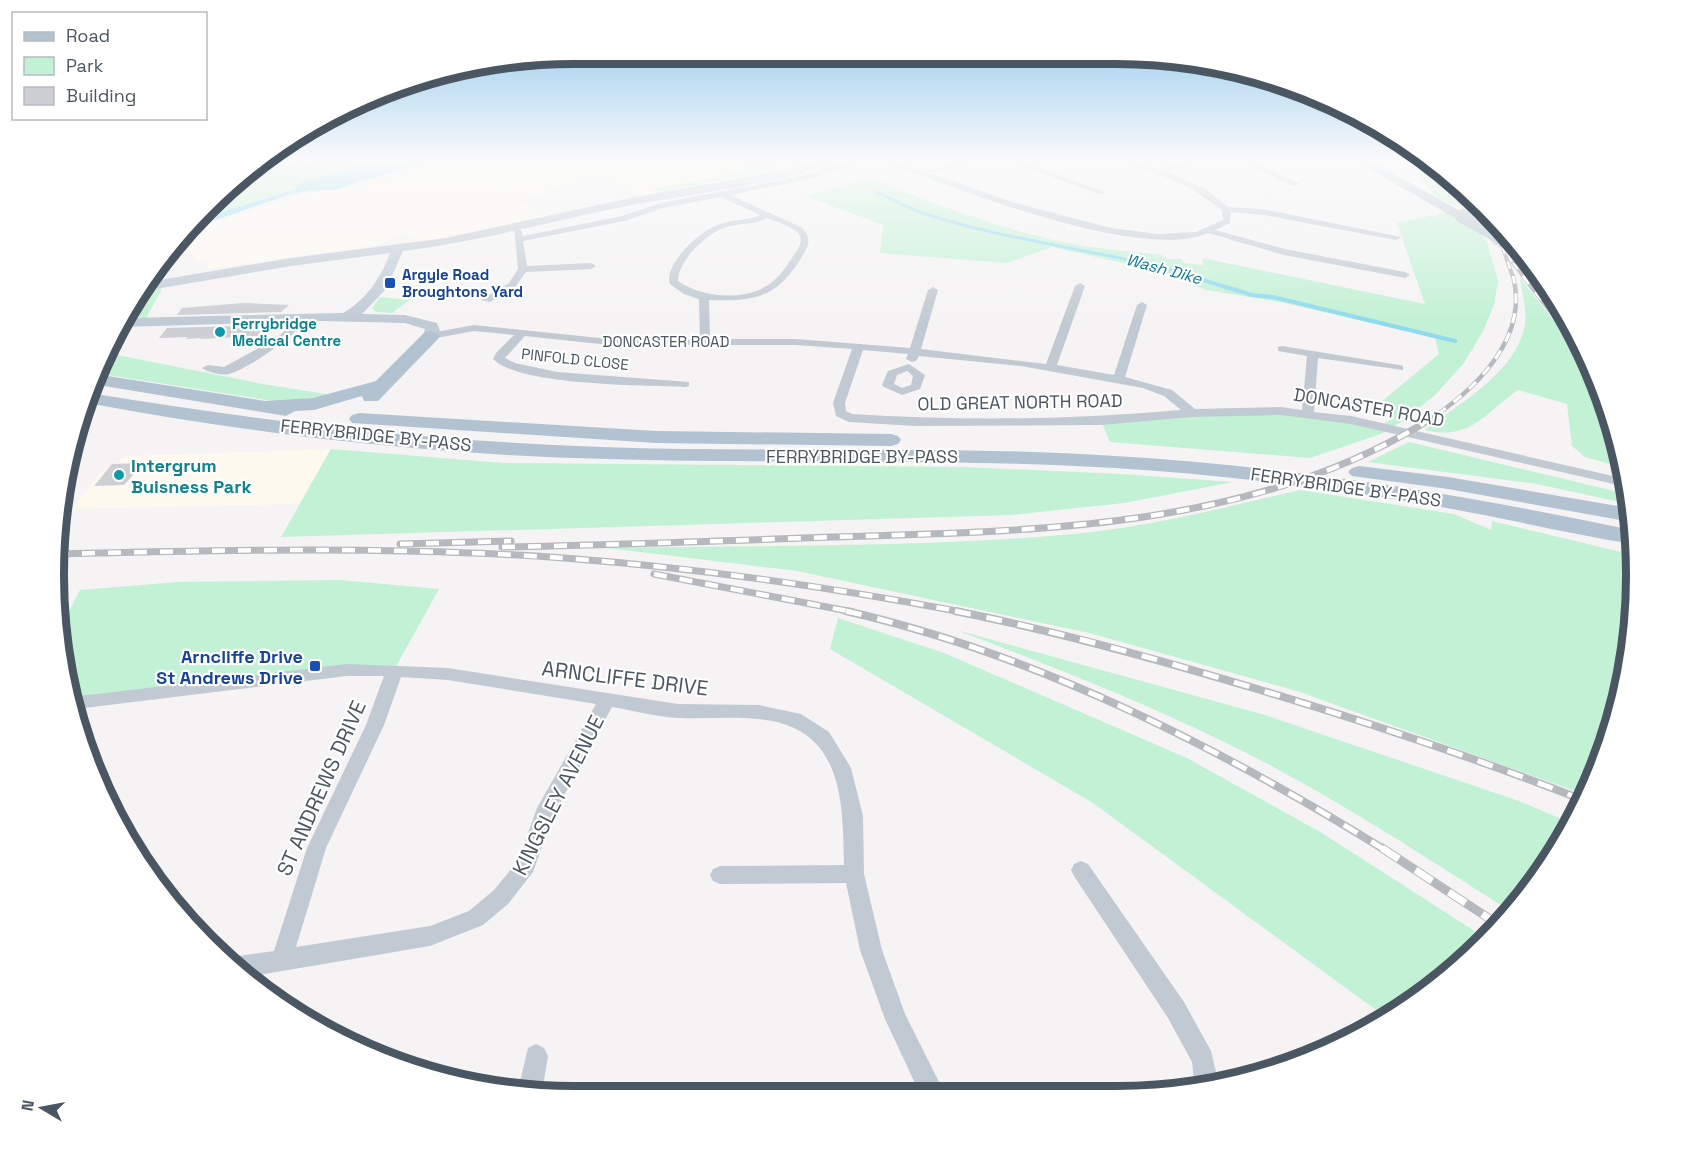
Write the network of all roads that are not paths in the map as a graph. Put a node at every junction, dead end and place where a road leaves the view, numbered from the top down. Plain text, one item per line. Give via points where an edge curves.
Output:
1 (601, 214) edge
2 (637, 214) edge
3 (763, 214) edge
4 (1043, 214) edge
5 (1226, 214) edge
6 (1272, 214) edge
7 (1458, 214) edge
8 (766, 215) junction
9 (750, 221) junction
10 (784, 223) junction
11 (1212, 232) junction
12 (1494, 233) edge
13 (518, 234) junction
14 (1396, 237) dead end
15 (398, 248) junction
16 (591, 266) dead end
17 (523, 269) junction
18 (1405, 275) dead end
19 (155, 285) edge
20 (1080, 286) dead end
21 (933, 290) dead end
22 (704, 297) junction
23 (486, 300) dead end
24 (1142, 305) dead end
25 (367, 312) junction
26 (305, 317) junction
27 (131, 323) edge
28 (431, 331) junction
29 (522, 333) junction
30 (705, 341) junction
31 (860, 346) junction
32 (1282, 349) dead end
33 (915, 352) junction
34 (1313, 354) junction
35 (909, 367) dead end
36 (208, 368) dead end
37 (1050, 368) junction
38 (1399, 368) dead end
39 (1119, 379) junction
40 (103, 381) edge
41 (685, 384) dead end
42 (382, 385) junction
43 (96, 399) edge
44 (257, 406) junction
45 (1192, 413) junction
46 (1308, 414) junction
47 (394, 422) junction
48 (1617, 481) edge
49 (1621, 514) edge
50 (1623, 535) edge
51 (394, 670) junction
52 (607, 701) junction
53 (81, 702) edge
54 (1081, 870) dead end
55 (720, 874) dead end
56 (854, 874) junction
57 (282, 960) junction
58 (246, 966) edge
59 (536, 1056) dead end
60 (1206, 1077) edge
61 (531, 1083) edge
62 (929, 1086) edge

1 - 13 main road
2 - 13 street
3 - 8 street
4 - 11 street via 1151,235 1193,236
5 - 11 street via 1227,221
6 - 14 street
7 - 12 main road, bridge
8 - 9 street
8 - 10 street
9 - 10 street
9 - 22 street via 712,230 672,271 673,282
10 - 22 street via 798,229 805,243 780,281 740,297
11 - 18 street via 1284,252
13 - 15 main road
13 - 17 street
15 - 19 main road via 220,272
15 - 25 main road via 390,272
16 - 17 street
17 - 23 street via 512,285
20 - 37 street
21 - 33 street
22 - 30 street
24 - 39 street
25 - 26 main road, DONCASTER ROAD via 345,318
25 - 28 main road, DONCASTER ROAD via 405,319
26 - 27 main road, DONCASTER ROAD
26 - 36 street via 281,340 226,371
28 - 29 street, DONCASTER ROAD via 474,328
28 - 42 main road
29 - 30 street, DONCASTER ROAD via 609,342
29 - 41 street, PINFOLD CLOSE via 500,355 499,359 508,366 535,373
30 - 31 street, DONCASTER ROAD
31 - 33 street, DONCASTER ROAD
31 - 45 street, OLD GREAT NORTH ROAD via 839,403 840,413 849,418 915,422 1101,421
32 - 34 street
33 - 35 street
33 - 37 street, DONCASTER ROAD
34 - 38 street
34 - 46 street
37 - 39 street, DONCASTER ROAD
39 - 45 street, DONCASTER ROAD via 1168,393
40 - 44 main road, FERRYBRIDGE BY-PASS
42 - 44 main road via 314,404
42 - 47 main road via 370,398 369,410
43 - 50 main road, FERRYBRIDGE BY-PASS via 341,434 530,450 989,456 1198,469 1451,501
44 - 47 main road, FERRYBRIDGE BY-PASS
45 - 46 street, DONCASTER ROAD
46 - 48 street, DONCASTER ROAD via 1381,426
47 - 49 main road, FERRYBRIDGE BY-PASS via 644,436 991,443 1195,453 1448,483
51 - 52 street, ARNCLIFFE DRIVE via 448,674
51 - 53 street, ARNCLIFFE DRIVE via 347,670
51 - 57 street, ST ANDREWS DRIVE via 387,700 331,814 303,885
52 - 56 street, ARNCLIFFE DRIVE via 678,711 759,712 795,719 823,737 842,768 853,816
52 - 57 street, KINGSLEY AVENUE via 544,814 526,866 501,897 476,918 430,936
54 - 60 street via 1176,1010 1203,1059
55 - 56 street
56 - 62 street, ARNCLIFFE DRIVE via 871,950 896,1019
57 - 58 street, KINGSLEY AVENUE
59 - 61 street

